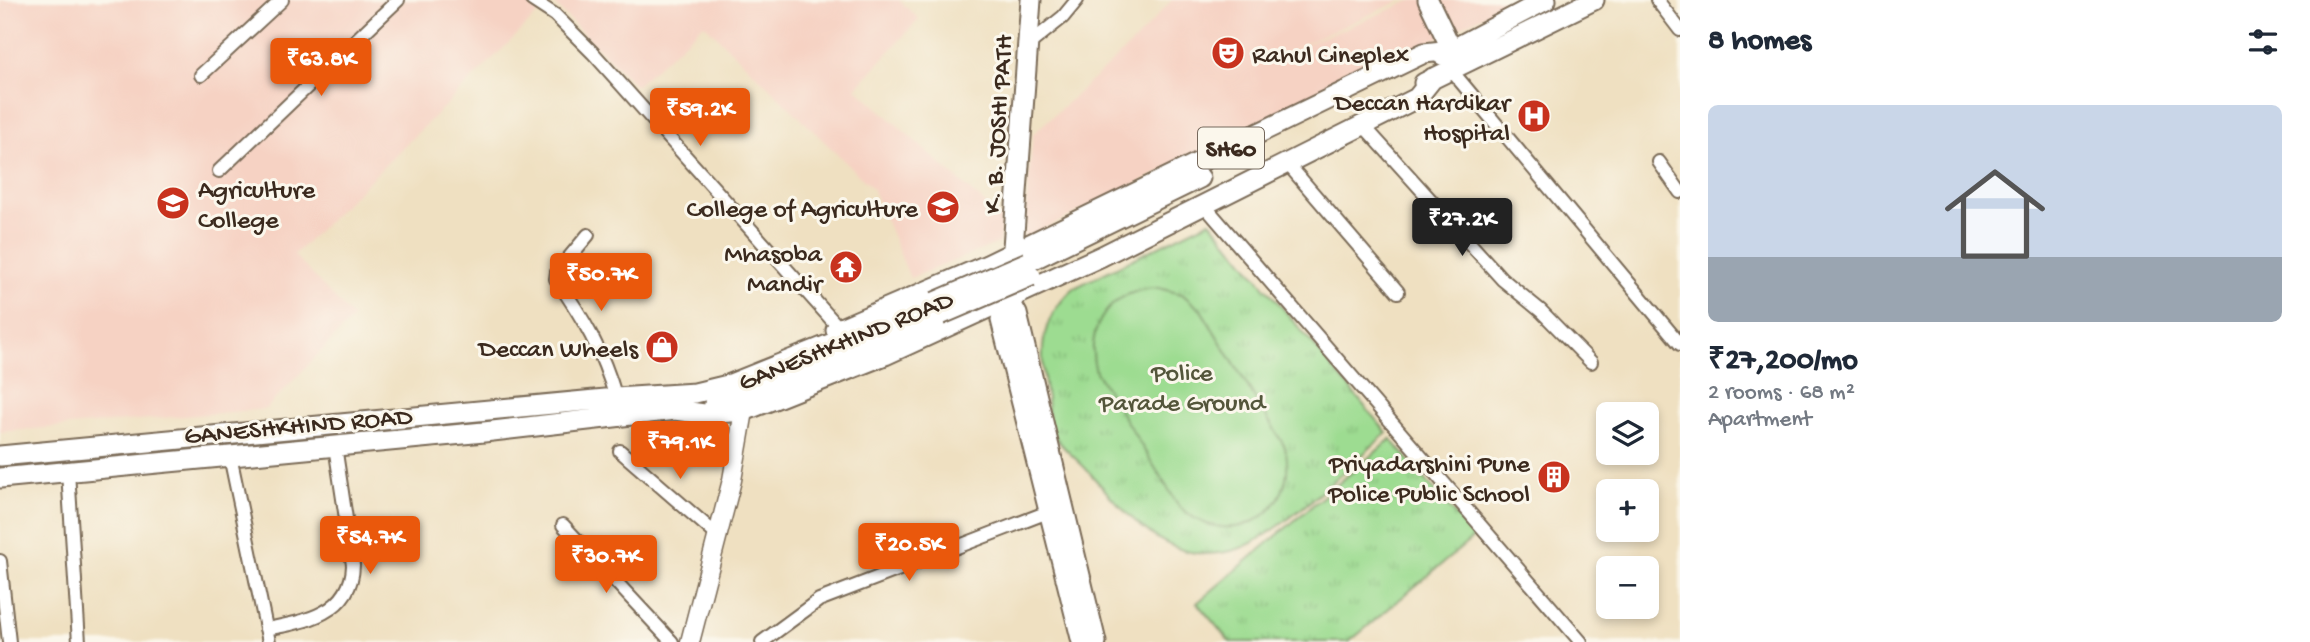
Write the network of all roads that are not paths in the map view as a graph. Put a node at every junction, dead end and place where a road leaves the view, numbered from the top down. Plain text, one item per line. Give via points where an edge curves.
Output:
1 (282, 0) edge
2 (398, 0) edge
3 (532, 0) edge
4 (1031, 0) edge
5 (1077, 0) edge
6 (1428, 0) edge
7 (1546, 0) edge
8 (1594, 0) edge
9 (1657, 0) edge
10 (1680, 30) edge
11 (1028, 45) junction
12 (1452, 50) junction
13 (1442, 74) junction
14 (201, 75) dead end
15 (1363, 125) junction
16 (1659, 162) dead end
17 (1287, 163) junction
18 (219, 171) dead end
19 (1680, 192) edge
20 (1204, 205) junction
21 (588, 234) dead end
22 (1024, 264) junction
23 (1398, 292) dead end
24 (1009, 300) junction
25 (939, 308) junction
26 (840, 328) junction
27 (1680, 344) edge
28 (1591, 362) dead end
29 (616, 398) junction
30 (672, 402) junction
31 (744, 411) junction
32 (335, 446) junction
33 (620, 451) dead end
34 (0, 456) edge
35 (230, 456) junction
36 (68, 472) junction
37 (0, 478) edge
38 (1048, 512) junction
39 (563, 525) dead end
40 (718, 536) junction
41 (0, 561) edge
42 (267, 636) edge
43 (9, 642) edge
44 (79, 642) edge
45 (672, 642) edge
46 (690, 642) edge
47 (761, 642) edge
48 (1082, 642) edge
49 (1096, 642) edge
50 (1581, 642) edge

1 - 14 street
2 - 18 street
3 - 26 street via 555,15 593,53
4 - 11 main road, K. B. JOSHI PATH
5 - 11 street
6 - 12 main road
7 - 12 main road
8 - 13 main road, GANESHKHIND ROAD / SH60
9 - 10 street
11 - 22 main road, K. B. JOSHI PATH
12 - 22 main road
13 - 15 main road, GANESHKHIND ROAD / SH60 via 1418,98
13 - 22 main road
13 - 27 street
15 - 17 main road, GANESHKHIND ROAD / SH60
15 - 28 street via 1502,279
16 - 19 street
17 - 20 main road, GANESHKHIND ROAD / SH60
17 - 23 street
20 - 24 main road, GANESHKHIND ROAD / SH60
20 - 50 street
21 - 29 street via 556,272 556,279 589,326
22 - 24 main road, K. B. JOSHI PATH
22 - 25 main road, bridge
22 - 25 main road, GANESHKHIND ROAD
24 - 25 main road, GANESHKHIND ROAD
24 - 38 main road, K. B. JOSHI PATH via 1001,320
24 - 49 main road via 1017,314
25 - 26 main road, GANESHKHIND ROAD
25 - 30 main road via 731,401
25 - 31 main road, GANESHKHIND ROAD
26 - 30 main road, GANESHKHIND ROAD
29 - 30 main road, GANESHKHIND ROAD
29 - 34 main road, GANESHKHIND ROAD
30 - 31 main road, GANESHKHIND ROAD via 704,414
30 - 32 main road, GANESHKHIND ROAD
31 - 40 main road
32 - 35 main road, GANESHKHIND ROAD
32 - 42 street via 353,582 341,602
33 - 40 street
35 - 36 main road, GANESHKHIND ROAD
35 - 42 street
36 - 37 main road, GANESHKHIND ROAD
36 - 44 street
38 - 47 street via 819,600
38 - 48 main road, K. B. JOSHI PATH
39 - 45 street
40 - 46 main road
41 - 43 street

